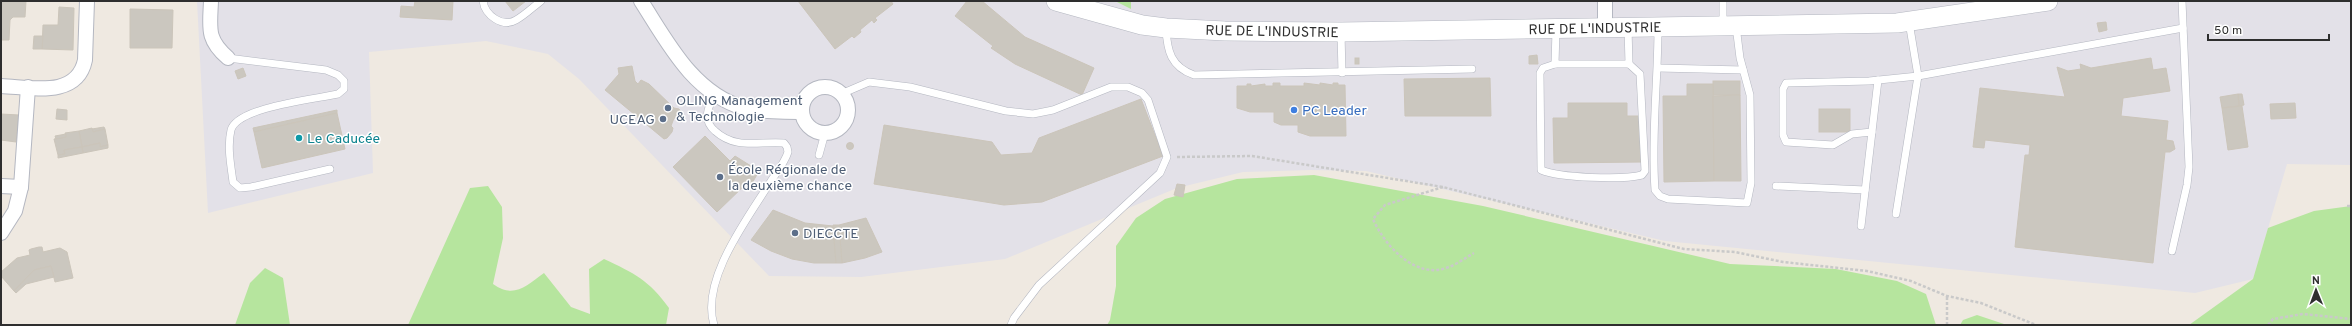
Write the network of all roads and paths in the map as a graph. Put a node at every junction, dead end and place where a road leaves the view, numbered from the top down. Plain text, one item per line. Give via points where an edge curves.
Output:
1 (87, 1) edge
2 (211, 1) edge
3 (483, 1) edge
4 (541, 1) edge
5 (641, 1) edge
6 (1056, 1) edge
7 (1089, 1) edge
8 (1604, 1) edge
9 (1723, 1) edge
10 (2048, 1) edge
11 (2182, 1) edge
12 (1909, 22) junction
13 (1142, 25) junction
14 (1730, 26) junction
15 (1658, 27) junction
16 (1166, 28) junction
17 (1628, 28) junction
18 (2183, 28) junction
19 (1605, 29) junction
20 (1556, 30) junction
21 (1341, 32) junction
22 (228, 58) joint
23 (1555, 64) junction
24 (1629, 64) junction
25 (1658, 68) junction
26 (1472, 70) dead end
27 (1743, 70) junction
28 (1342, 73) junction
29 (1918, 76) junction
30 (1878, 80) junction
31 (1, 86) edge
32 (28, 87) junction
33 (715, 94) junction
34 (841, 94) junction
35 (802, 112) junction
36 (1872, 132) junction
37 (825, 133) junction
38 (820, 155) dead end
39 (1167, 157) junction
40 (330, 168) dead end
41 (1, 186) edge
42 (1776, 186) dead end
43 (20, 187) junction
44 (1443, 187) junction
45 (1865, 190) junction
46 (1896, 214) dead end
47 (1861, 226) dead end
48 (1, 234) edge
49 (2172, 251) dead end
50 (1474, 253) dead end
51 (1947, 296) junction
52 (2351, 319) edge
53 (714, 325) edge
54 (1011, 325) edge
55 (1946, 325) edge
56 (2036, 325) edge
57 (2268, 325) edge

1 - 32 street via 85,60 80,74 65,86
2 - 22 street via 210,36 216,48
3 - 4 lane via 487,12 493,18 508,22 515,21
5 - 33 street via 688,72
6 - 13 main road, RUE DE L'INDUSTRIE
7 - 13 main road, RUE DE L'INDUSTRIE
8 - 19 street
9 - 14 lane
10 - 12 main road, RUE DE L'INDUSTRIE
11 - 18 lane
12 - 14 main road, RUE DE L'INDUSTRIE
12 - 29 lane
13 - 16 main road, RUE DE L'INDUSTRIE
14 - 15 main road, RUE DE L'INDUSTRIE
14 - 27 lane
15 - 17 main road, RUE DE L'INDUSTRIE
15 - 25 lane
16 - 21 main road, RUE DE L'INDUSTRIE
16 - 28 lane via 1170,55 1176,65 1194,75
17 - 19 main road, RUE DE L'INDUSTRIE
17 - 24 lane
18 - 29 lane
18 - 49 lane via 2189,167
19 - 20 main road, RUE DE L'INDUSTRIE
20 - 21 main road, RUE DE L'INDUSTRIE
20 - 23 lane
21 - 28 lane
22 - 40 lane via 326,70 344,81 344,89 338,94 259,110 241,118 231,129 229,147 233,182 240,188 251,187
23 - 24 lane
23 - 24 lane via 1543,68 1540,73 1541,170 1552,174 1636,177 1645,171 1642,86 1640,74
25 - 27 lane
25 - 27 lane via 1654,97 1654,190 1668,199 1747,202 1751,183 1750,95
26 - 28 lane
29 - 30 lane
29 - 46 lane
30 - 36 lane
30 - 36 lane via 1793,81 1786,83 1783,89 1783,135 1786,142 1833,146 1852,134
31 - 32 street
32 - 43 street
33 - 35 street via 745,108
33 - 53 lane via 708,108 707,118 711,128 720,136 742,143 784,143 788,152 734,242 719,274 710,309
34 - 35 street via 832,88 817,88 806,98
34 - 37 street via 848,106 846,119 838,129
34 - 39 lane via 869,82 910,87 1006,111 1033,114 1053,110 1111,87 1128,87 1142,93 1148,100
35 - 37 street via 807,124 818,132
36 - 45 lane
37 - 38 lane
39 - 44 path via 1252,156
39 - 54 lane via 1160,173 1039,285
41 - 43 street
42 - 45 lane
43 - 48 street via 15,211
44 - 50 path via 1385,205 1373,219 1379,234 1398,255 1427,270 1446,268
44 - 51 path via 1684,249 1735,252 1783,262 1867,271 1911,281
45 - 47 lane
51 - 55 path
51 - 56 path via 1981,303
52 - 57 path via 2303,314 2273,319

